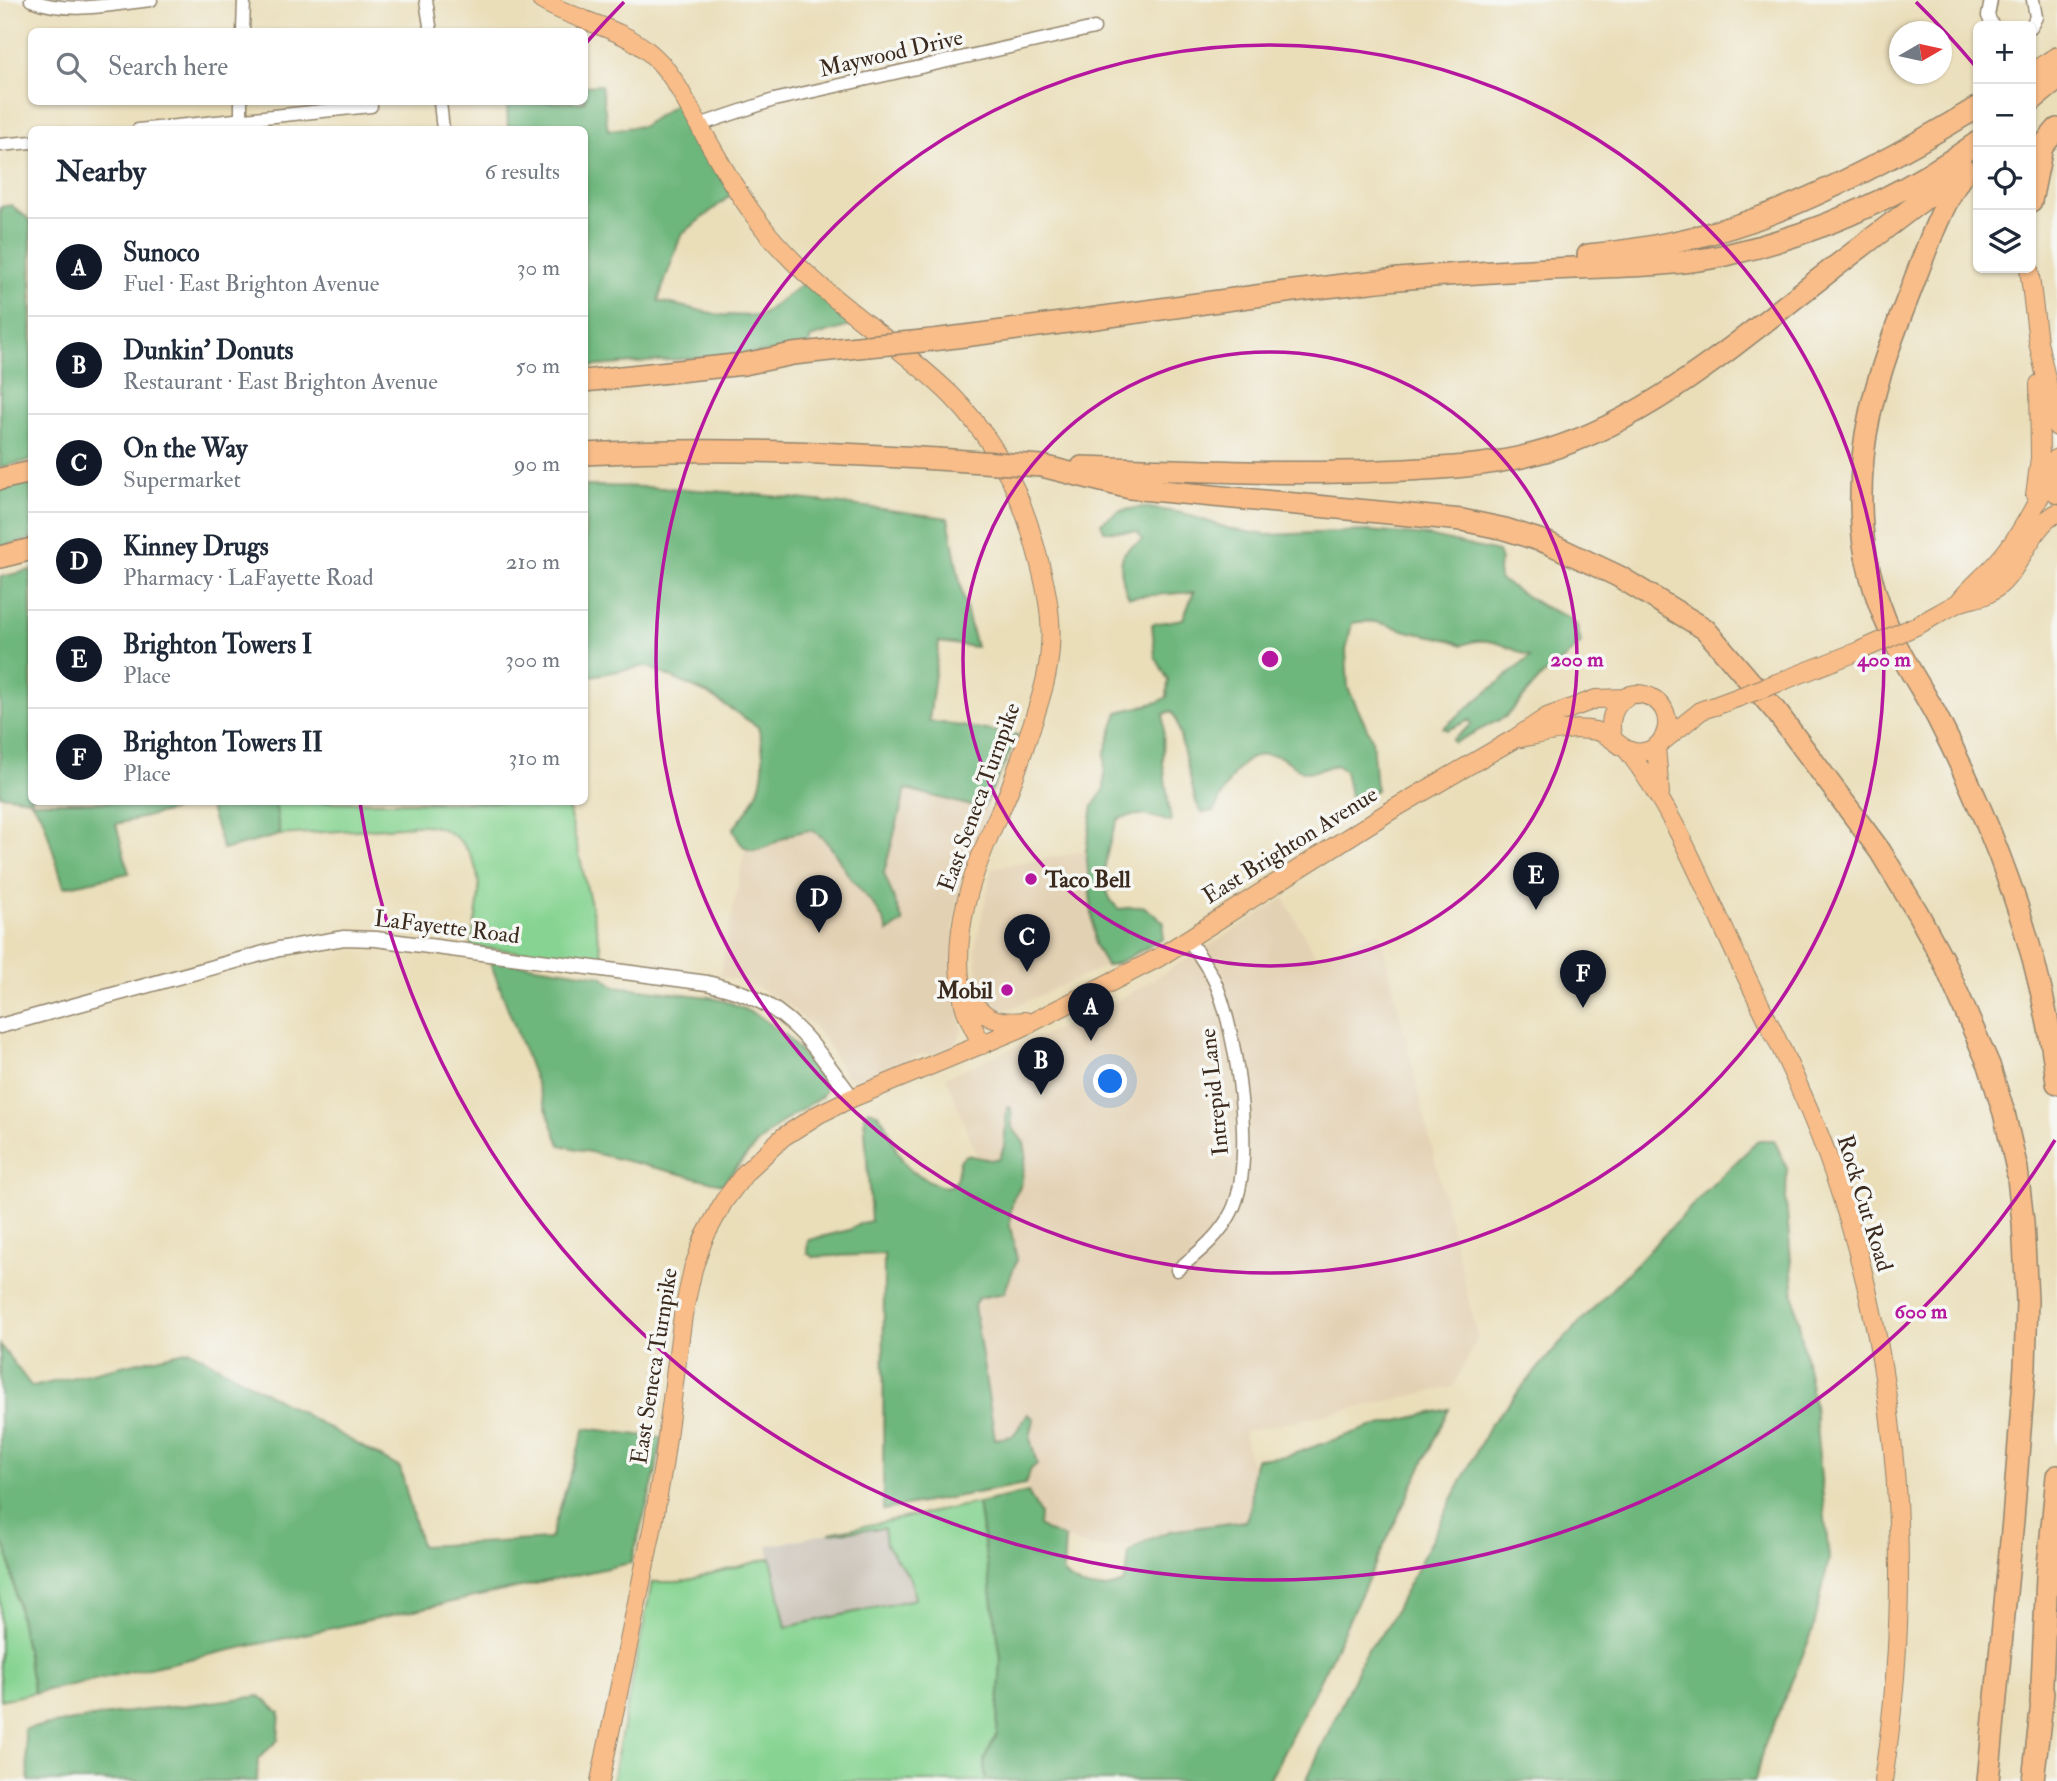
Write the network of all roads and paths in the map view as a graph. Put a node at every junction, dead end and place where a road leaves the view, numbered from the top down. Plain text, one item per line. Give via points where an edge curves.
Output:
1 (31, 0) edge
2 (151, 0) edge
3 (244, 0) edge
4 (426, 0) edge
5 (541, 0) edge
6 (1991, 0) edge
7 (2033, 0) edge
8 (1990, 21) edge
9 (2034, 21) edge
10 (243, 28) edge
11 (430, 28) edge
12 (1094, 28) dead end
13 (2057, 58) edge
14 (2036, 72) edge
15 (2057, 80) edge
16 (2036, 97) edge
17 (2057, 98) edge
18 (241, 105) edge
19 (440, 105) edge
20 (371, 106) dead end
21 (1973, 110) edge
22 (2036, 114) edge
23 (241, 118) junction
24 (699, 125) junction
25 (172, 126) edge
26 (443, 126) edge
27 (2057, 129) edge
28 (28, 142) edge
29 (0, 145) edge
30 (1973, 156) edge
31 (1973, 157) edge
32 (1973, 160) edge
33 (2036, 176) edge
34 (2030, 273) edge
35 (1229, 299) junction
36 (2041, 356) junction
37 (2047, 377) junction
38 (588, 381) edge
39 (2057, 395) edge
40 (2057, 427) edge
41 (588, 454) edge
42 (1042, 466) junction
43 (2054, 467) edge
44 (28, 472) edge
45 (0, 479) edge
46 (2057, 494) edge
47 (2031, 512) junction
48 (2057, 513) edge
49 (28, 550) edge
50 (0, 557) edge
51 (1958, 603) junction
52 (1626, 698) junction
53 (1662, 706) junction
54 (1708, 708) junction
55 (1514, 739) junction
56 (1620, 744) junction
57 (1659, 745) junction
58 (1660, 797) junction
59 (1188, 939) junction
60 (963, 993) junction
61 (1035, 1021) junction
62 (0, 1026) edge
63 (982, 1045) junction
64 (2057, 1083) edge
65 (852, 1098) junction
66 (1177, 1270) dead end
67 (2057, 1476) edge
68 (2057, 1588) edge
69 (2041, 1704) junction
70 (600, 1781) edge
71 (1883, 1781) edge
72 (1988, 1781) edge
73 (2033, 1781) edge

1 - 2 street via 66,8
3 - 10 street
4 - 11 street
5 - 24 main road, East Seneca Turnpike via 628,37 649,51 680,89
6 - 8 street
7 - 9 street
12 - 24 street, Maywood Drive via 774,100
13 - 14 highway
15 - 16 highway
17 - 22 highway
18 - 23 street
19 - 26 street
20 - 23 street
21 - 35 highway via 1825,189 1752,221 1704,235 1600,254 1336,277
23 - 25 street
24 - 60 main road, East Seneca Turnpike via 737,191 804,272 963,409 1005,467 1026,512 1046,596 1051,647 1045,687 1022,755 970,882 960,926
27 - 33 highway via 2042,147
28 - 29 street
30 - 35 highway via 1833,224 1725,256 1437,275
31 - 42 highway via 1711,363 1625,417 1545,452 1439,469 1314,473
32 - 64 highway via 1945,205 1879,376 1865,429 1862,528 1882,611 1973,794 2012,891 2042,991
34 - 36 main road
35 - 38 highway, bridge
36 - 37 main road
36 - 47 main road via 2040,458
37 - 39 main road
37 - 40 main road
41 - 42 highway, bridge via 790,451
42 - 72 highway via 1130,488 1462,520 1548,543 1618,576 1705,629 1778,714 1880,851 1942,960 1989,1065 2017,1169 2025,1260 2025,1366
43 - 46 main road
43 - 47 main road
44 - 45 highway
47 - 51 main road via 2005,552
48 - 51 main road via 2038,528 2000,584 1981,598
49 - 50 highway
51 - 54 main road, bridge via 1859,651
52 - 53 main road via 1645,695
52 - 55 main road, East Brighton Avenue via 1595,699 1569,707
52 - 56 main road via 1613,711 1610,729
53 - 54 main road
53 - 57 main road via 1668,724
54 - 57 main road
55 - 56 main road via 1578,728
55 - 59 main road, East Brighton Avenue
56 - 57 main road via 1645,752
56 - 58 main road, Rock Cut Road
57 - 58 main road, Rock Cut Road
58 - 71 main road, Rock Cut Road via 1798,1083 1851,1227 1876,1328 1891,1418 1901,1573 1893,1716
59 - 61 main road, East Brighton Avenue
59 - 66 street, Intrepid Lane via 1216,983 1226,1011 1236,1064 1243,1161 1238,1195 1224,1225
60 - 61 main road via 992,1019
60 - 63 main road, East Seneca Turnpike
61 - 63 main road, East Brighton Avenue
62 - 65 street, LaFayette Road via 279,949 344,938 376,939 707,984 749,996 799,1030
63 - 65 main road, East Seneca Turnpike
65 - 70 main road, East Seneca Turnpike via 797,1127 766,1152 724,1200 704,1238 683,1315 653,1525
67 - 69 highway
68 - 69 highway
69 - 73 highway

